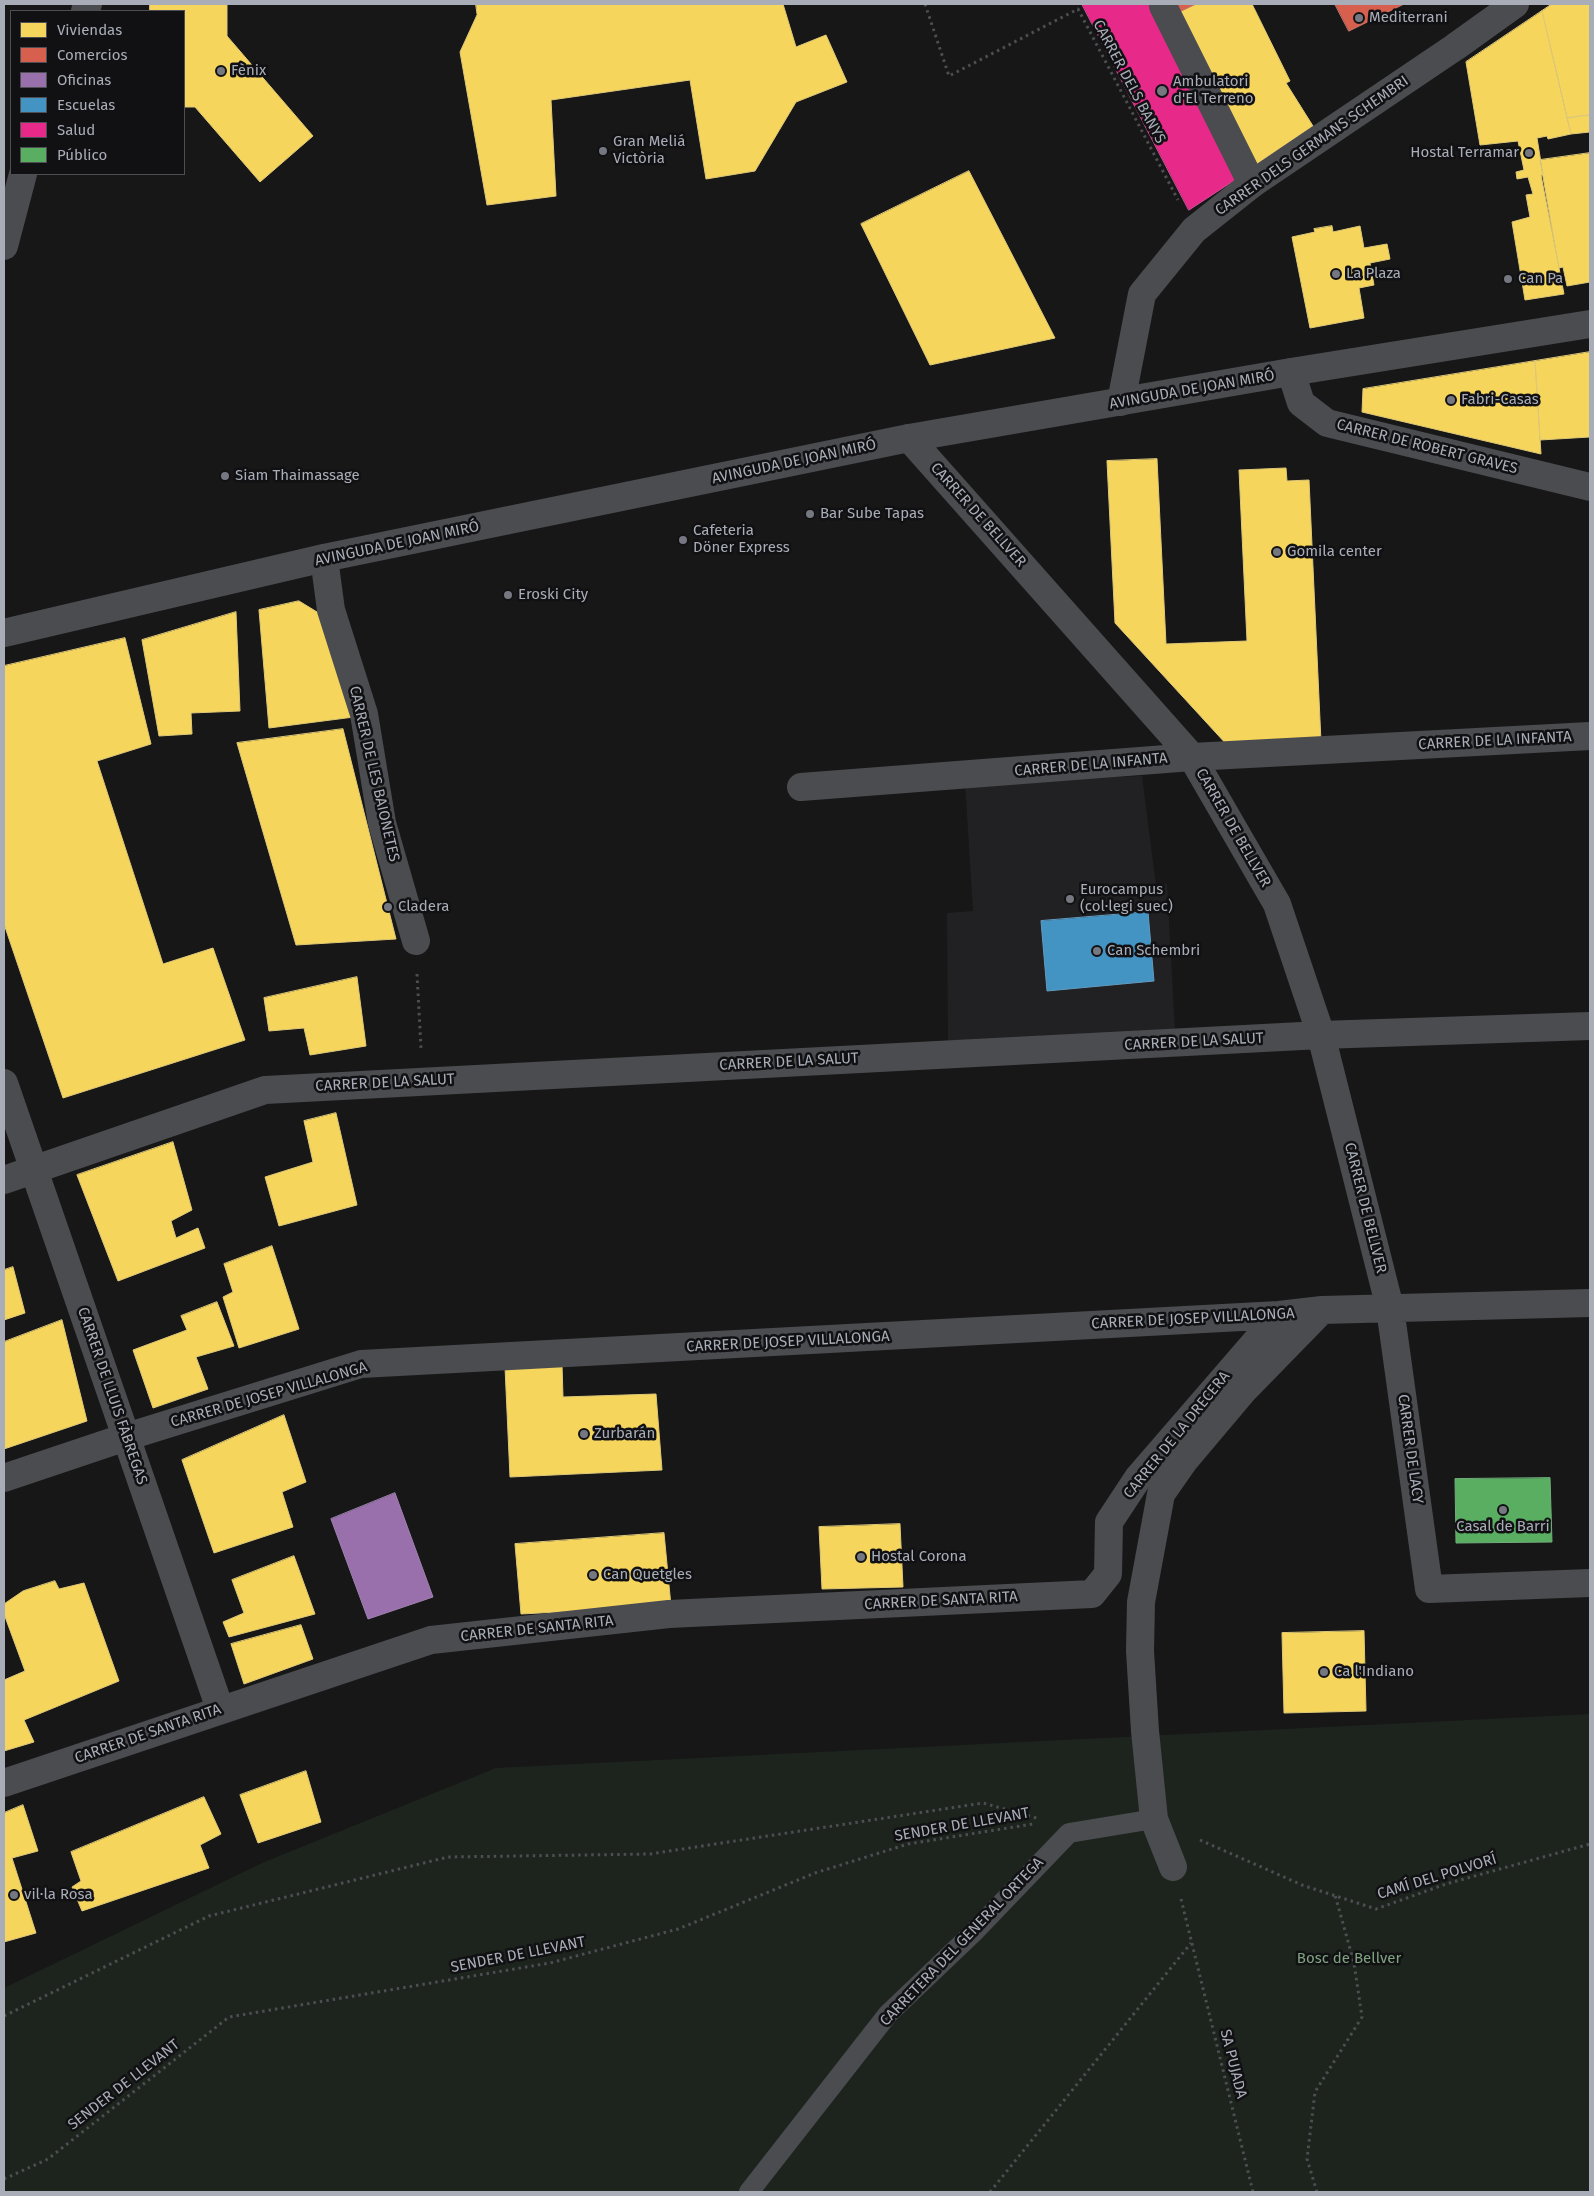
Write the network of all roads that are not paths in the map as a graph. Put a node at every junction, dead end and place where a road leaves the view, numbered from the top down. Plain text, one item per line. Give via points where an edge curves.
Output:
1 (1515, 4) edge
2 (1163, 6) dead end
3 (23, 175) edge
4 (1252, 184) junction
5 (4, 246) edge
6 (1590, 324) edge
7 (1291, 372) junction
8 (1121, 402) junction
9 (909, 438) junction
10 (1590, 487) edge
11 (324, 558) junction
12 (4, 633) edge
13 (1590, 736) edge
14 (1192, 757) junction
15 (801, 787) dead end
16 (416, 941) road end
17 (1590, 1026) edge
18 (1321, 1035) junction
19 (4, 1083) edge
20 (34, 1170) junction
21 (4, 1180) edge
22 (1590, 1303) edge
23 (1390, 1308) junction
24 (1322, 1310) junction
25 (1279, 1315) junction
26 (126, 1437) junction
27 (4, 1478) edge
28 (1590, 1583) edge
29 (1092, 1594) joint
30 (220, 1710) junction
31 (4, 1783) edge
32 (1154, 1819) junction
33 (1173, 1867) road end
34 (750, 2192) edge

1 - 4 street, CARRER DELS GERMANS SCHEMBRI
2 - 4 street
3 - 5 street
4 - 8 street, CARRER DELS GERMANS SCHEMBRI via 1194,230 1142,294
6 - 7 street, AVINGUDA DE JOAN MIRÓ
7 - 8 street, AVINGUDA DE JOAN MIRÓ
7 - 10 street, CARRER DE ROBERT GRAVES via 1301,403 1327,422
8 - 9 street, AVINGUDA DE JOAN MIRÓ
9 - 11 street, AVINGUDA DE JOAN MIRÓ
9 - 14 street, CARRER DE BELLVER
11 - 12 street, AVINGUDA DE JOAN MIRÓ
11 - 16 street, CARRER DE LES BAIONETES via 331,610 364,714 382,823
13 - 14 street, CARRER DE LA INFANTA
14 - 15 street, CARRER DE LA INFANTA
14 - 18 street, CARRER DE BELLVER via 1277,904
17 - 18 street, CARRER DE LA SALUT
18 - 20 street, CARRER DE LA SALUT via 265,1090
18 - 23 street, CARRER DE BELLVER
19 - 20 street, CARRER DE LLUIS FÀBREGAS
20 - 21 street, CARRER DE LA SALUT
20 - 26 street, CARRER DE LLUIS FÀBREGAS
22 - 23 street, CARRER DE JOSEP VILLALONGA
23 - 24 street, CARRER DE JOSEP VILLALONGA
23 - 28 street, CARRER DE LACY via 1429,1589
24 - 25 street, CARRER DE JOSEP VILLALONGA
24 - 32 street via 1243,1391 1184,1461 1161,1494 1140,1602 1145,1731
25 - 26 street, CARRER DE JOSEP VILLALONGA via 361,1364
25 - 29 street, CARRER DE LA DRECERA via 1138,1478 1109,1522 1108,1574
26 - 27 street, CARRER DE JOSEP VILLALONGA
26 - 30 street, CARRER DE LLUIS FÀBREGAS
29 - 30 street, CARRER DE SANTA RITA via 670,1614 431,1640
30 - 31 street, CARRER DE SANTA RITA
32 - 33 street
32 - 34 lane, CARRETERA DEL GENERAL ORTEGA via 1069,1833 973,1933 888,2014

